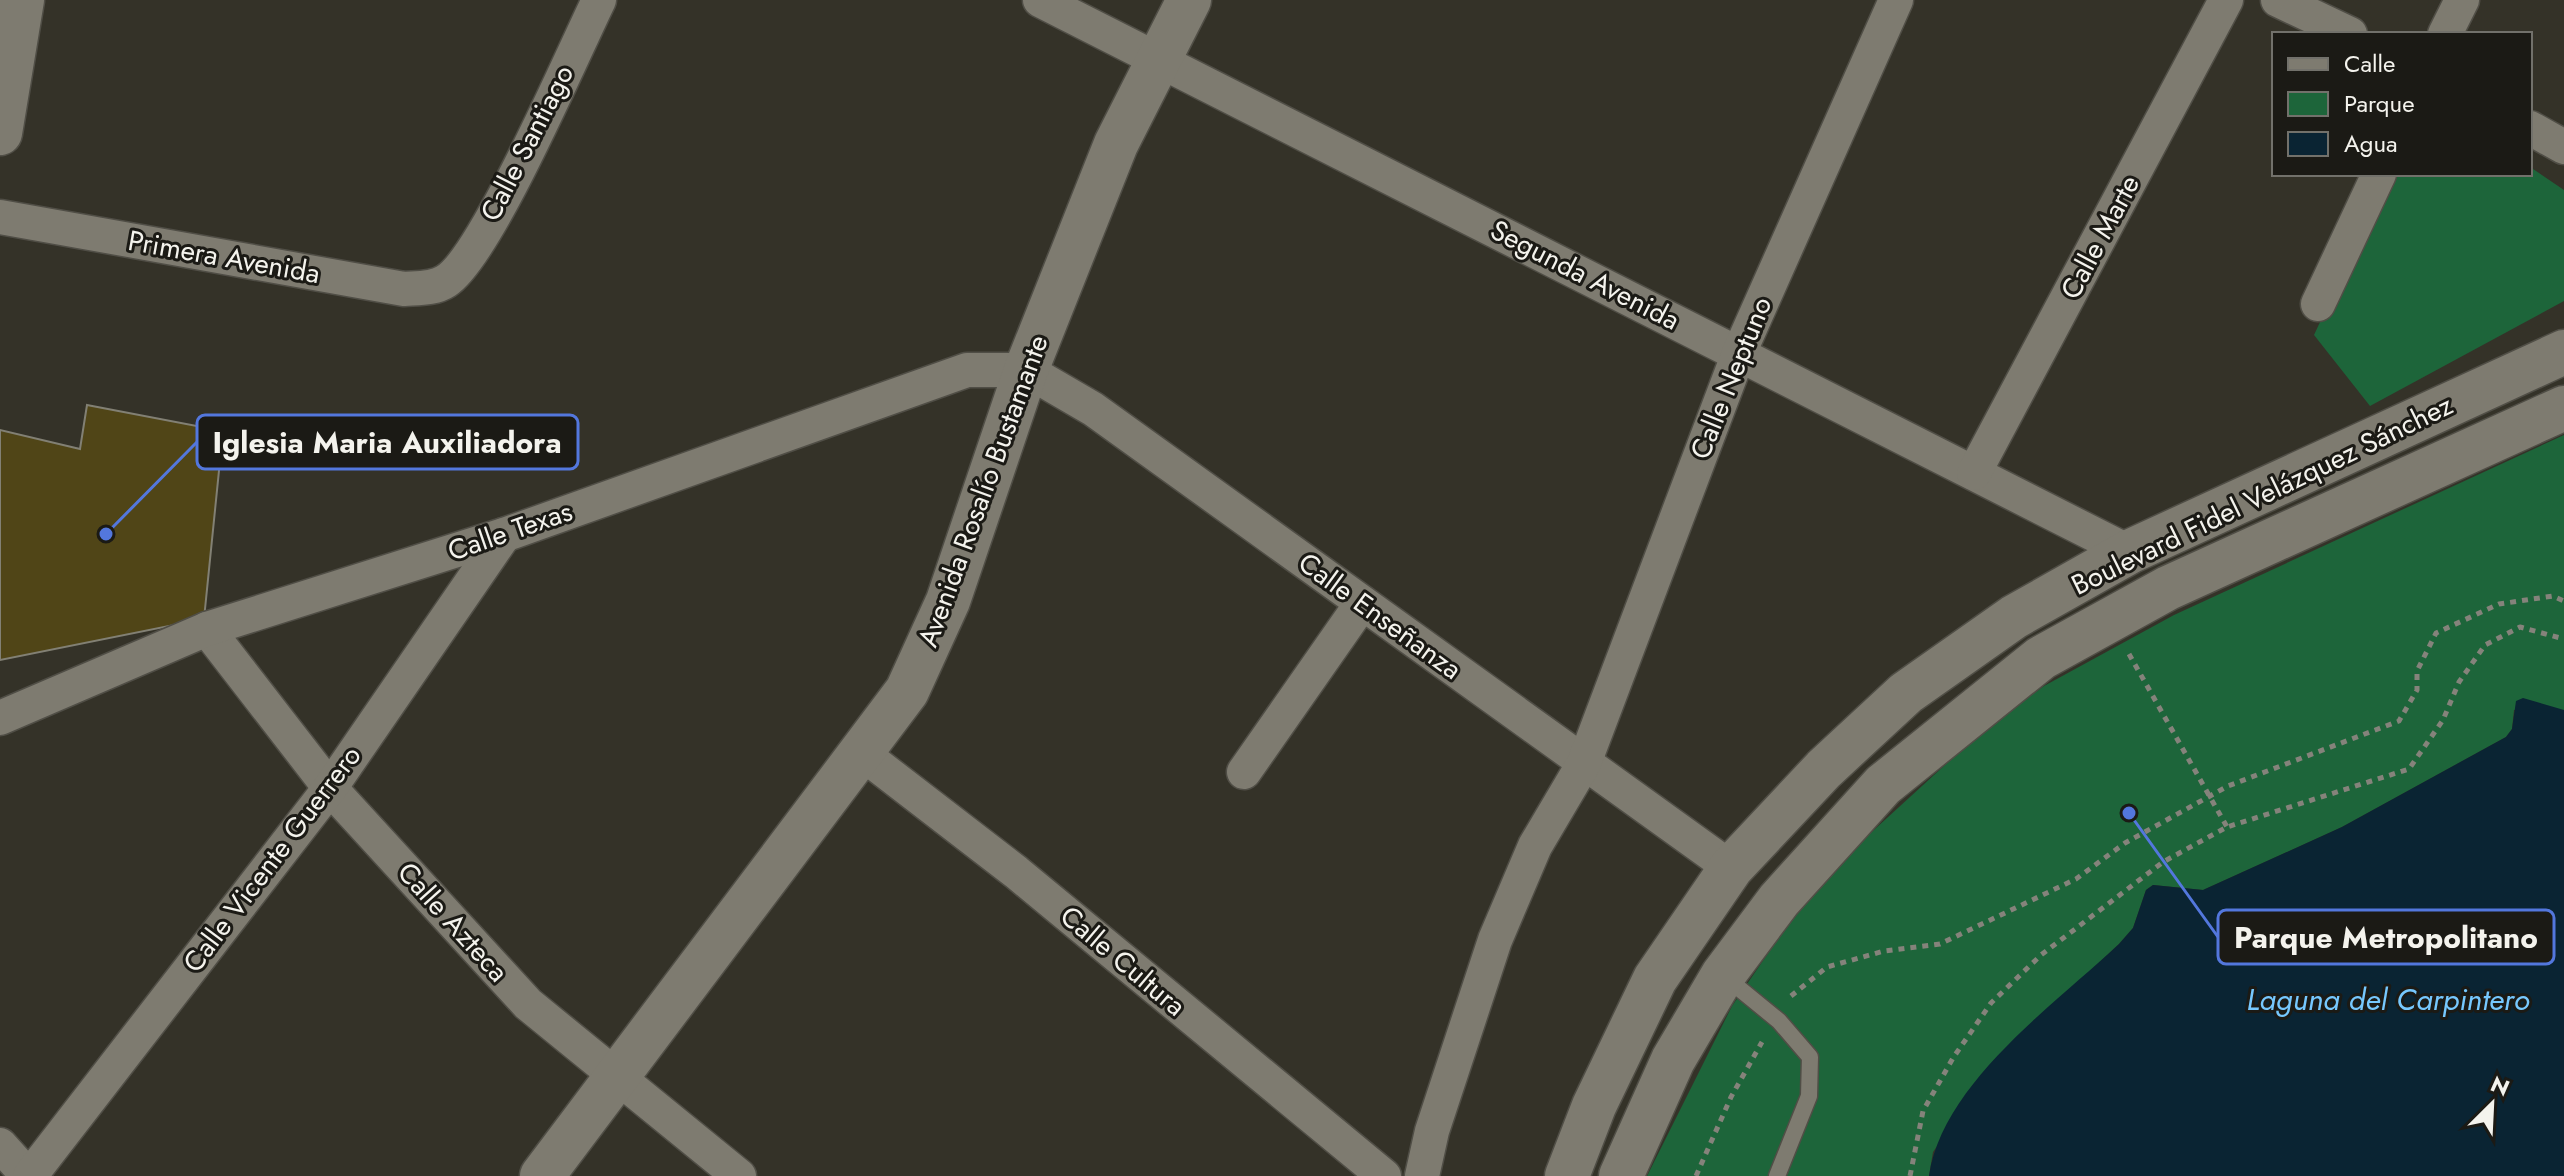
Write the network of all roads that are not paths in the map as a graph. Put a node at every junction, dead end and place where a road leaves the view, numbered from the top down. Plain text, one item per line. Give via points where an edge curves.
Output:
1 (22, 0) edge
2 (599, 0) edge
3 (1040, 0) edge
4 (1189, 0) edge
5 (1896, 0) edge
6 (2226, 0) edge
7 (2278, 0) edge
8 (2462, 0) edge
9 (2346, 32) edge
10 (2446, 32) edge
11 (1159, 60) junction
12 (2532, 129) edge
13 (0, 133) edge
14 (2564, 147) edge
15 (2378, 176) edge
16 (0, 217) edge
17 (447, 281) joint
18 (2318, 304) dead end
19 (2564, 352) edge
20 (1739, 353) junction
21 (1026, 370) junction
22 (2564, 408) edge
23 (1974, 473) junction
24 (504, 535) junction
25 (2129, 552) junction
26 (1362, 603) junction
27 (207, 629) junction
28 (0, 718) edge
29 (859, 751) junction
30 (1584, 763) junction
31 (1244, 772) dead end
32 (330, 788) junction
33 (1731, 868) junction
34 (1723, 975) junction
35 (614, 1076) junction
36 (0, 1145) edge
37 (29, 1176) edge
38 (542, 1176) edge
39 (739, 1176) edge
40 (1384, 1176) edge
41 (1422, 1176) edge
42 (1567, 1176) edge
43 (1621, 1176) edge
44 (1777, 1176) edge

1 - 13 main road
2 - 17 street, Calle Santiago via 493,215
3 - 11 street, Segunda Avenida
4 - 11 main road, Avenida Rosalío Bustamante
5 - 20 street, Calle Neptuno
6 - 23 street, Calle Marte
7 - 9 street
8 - 10 street
11 - 20 street, Segunda Avenida
11 - 21 main road, Avenida Rosalío Bustamante via 1116,144
12 - 14 street
15 - 18 street
16 - 17 street, Primera Avenida via 404,289
19 - 25 main road, Boulevard Fidel Velázquez Sánchez
20 - 23 street, Segunda Avenida
20 - 30 street, Calle Neptuno
21 - 24 street, Calle Texas via 967,370
21 - 26 street, Calle Enseñanza via 1093,409
21 - 29 main road, Avenida Rosalío Bustamante via 948,601 907,691
22 - 34 main road, Boulevard Fidel Velázquez Sánchez via 2168,588 2041,658 1883,785 1779,900
23 - 25 street, Segunda Avenida
24 - 27 street, Calle Texas
24 - 32 street, Calle Vicente Guerrero
25 - 33 main road, Boulevard Fidel Velázquez Sánchez via 2014,617 1906,693 1824,769
26 - 30 street, Calle Enseñanza
26 - 31 street
27 - 28 street, Calle Texas
27 - 32 street, Calle Azteca
29 - 35 main road, Avenida Rosalío Bustamante
29 - 40 street, Calle Cultura via 1028,882
30 - 33 street, Calle Enseñanza
30 - 41 street, Calle Neptuno via 1535,846 1495,940
32 - 35 street, Calle Azteca via 528,1004
32 - 37 street, Calle Vicente Guerrero
33 - 42 main road, Boulevard Fidel Velázquez Sánchez via 1655,979
34 - 43 main road, Boulevard Fidel Velázquez Sánchez via 1673,1060
34 - 44 lane via 1779,1021 1810,1057 1809,1096
35 - 38 main road, Avenida Rosalío Bustamante
35 - 39 street, Calle Azteca
36 - 37 street

